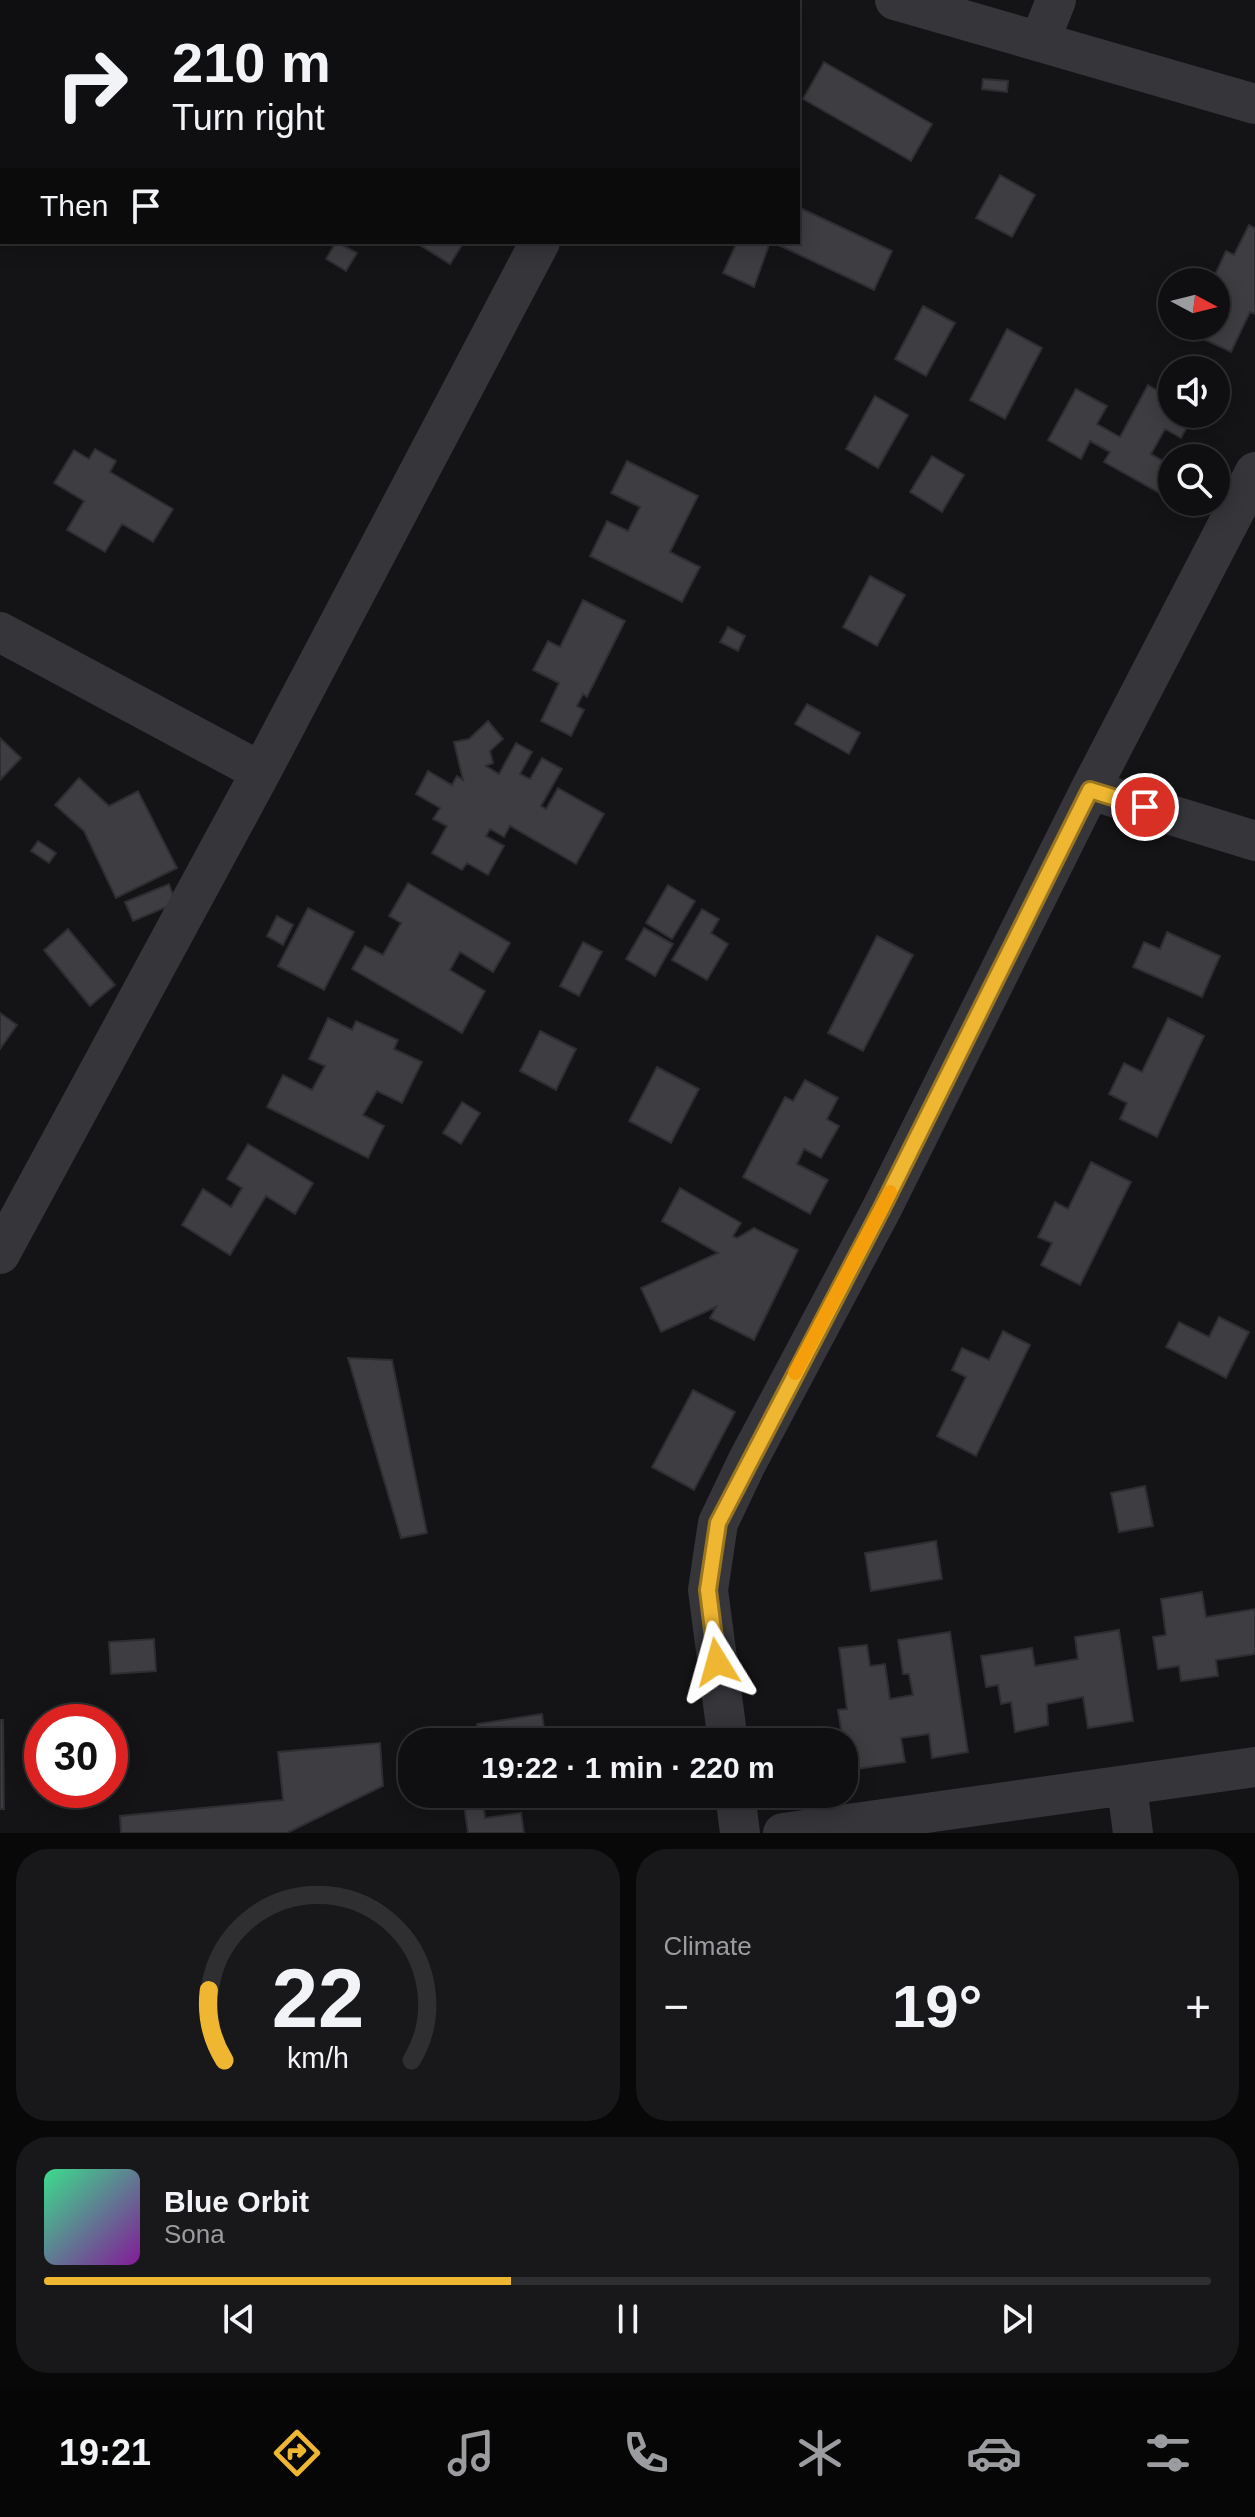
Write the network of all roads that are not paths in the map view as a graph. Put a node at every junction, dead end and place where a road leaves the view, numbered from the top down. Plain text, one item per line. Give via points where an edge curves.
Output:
1 (895, 0) edge
2 (1056, 0) edge
3 (1040, 41) junction
4 (1255, 104) edge
5 (539, 244) edge
6 (1255, 472) edge
7 (0, 632) edge
8 (261, 772) junction
9 (1090, 790) junction
10 (1255, 841) edge
11 (0, 1254) edge
12 (726, 1728) edge
13 (1255, 1767) edge
14 (1127, 1787) junction
15 (737, 1808) edge
16 (740, 1833) edge
17 (783, 1833) edge
18 (1133, 1833) edge

1 - 3 street
2 - 3 street
3 - 4 street
5 - 8 street
6 - 9 street
7 - 8 street
8 - 11 street
9 - 10 street
9 - 12 street via 718,1523 708,1590
13 - 14 street
14 - 17 street
14 - 18 street
15 - 16 street

